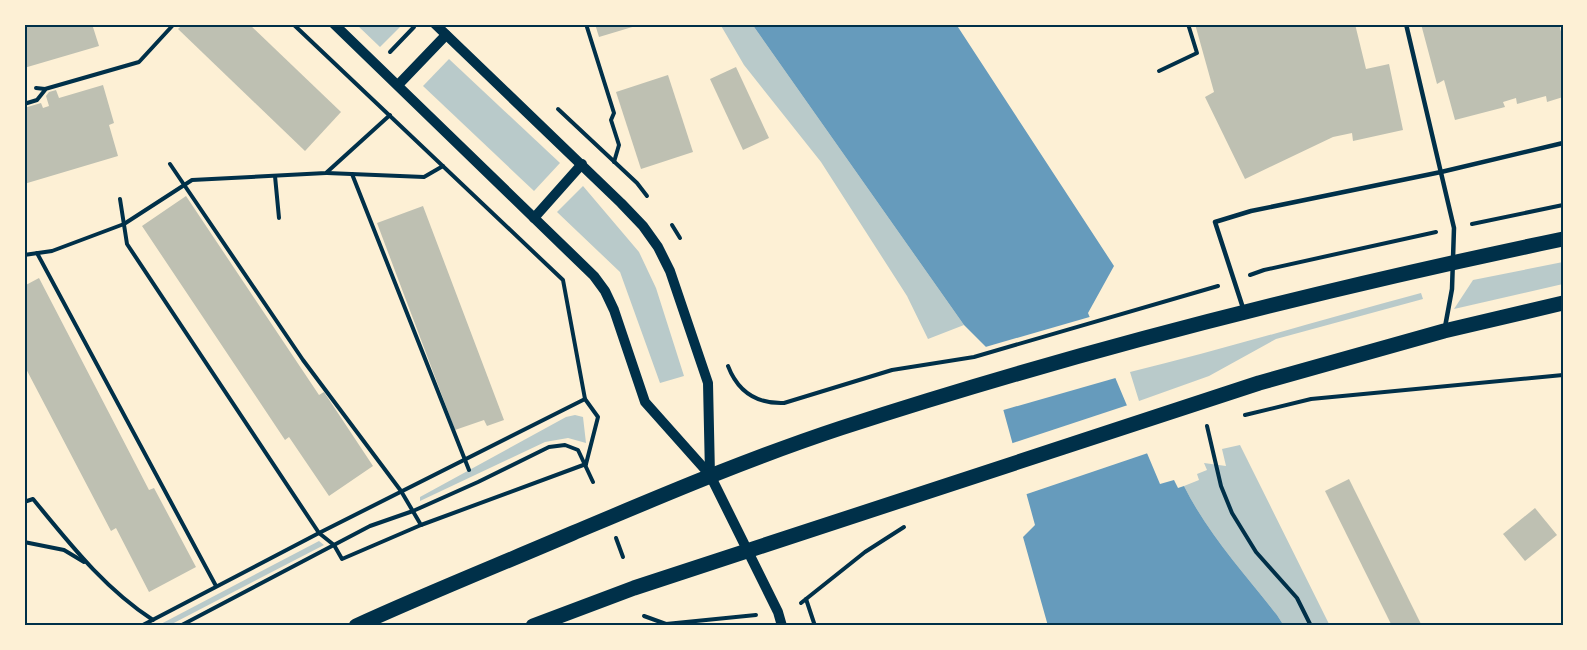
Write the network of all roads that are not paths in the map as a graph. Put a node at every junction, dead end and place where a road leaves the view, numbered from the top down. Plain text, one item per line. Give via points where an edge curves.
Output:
1 (334, 24) edge
2 (435, 24) edge
3 (1406, 24) edge
4 (446, 35) junction
5 (398, 85) junction
6 (1563, 143) edge
7 (582, 164) junction
8 (1441, 172) junction
9 (534, 218) junction
10 (1563, 239) edge
11 (1454, 262) junction
12 (1563, 303) edge
13 (1245, 311) junction
14 (1444, 331) junction
15 (710, 475) junction
16 (749, 552) junction
17 (356, 626) edge
18 (533, 626) edge
19 (782, 626) edge

1 - 5 street
2 - 4 street
3 - 8 lane
4 - 5 street
4 - 7 street
5 - 9 street
6 - 8 lane
7 - 9 street
7 - 15 street via 643,226 670,271 708,383
8 - 11 lane via 1454,228
8 - 13 lane via 1215,222
9 - 15 street via 605,291 645,402
10 - 11 main road
11 - 13 main road
11 - 14 lane
12 - 14 main road
13 - 15 main road via 982,385
14 - 16 main road via 1259,383
15 - 16 street
15 - 17 main road
16 - 18 main road
16 - 19 street

